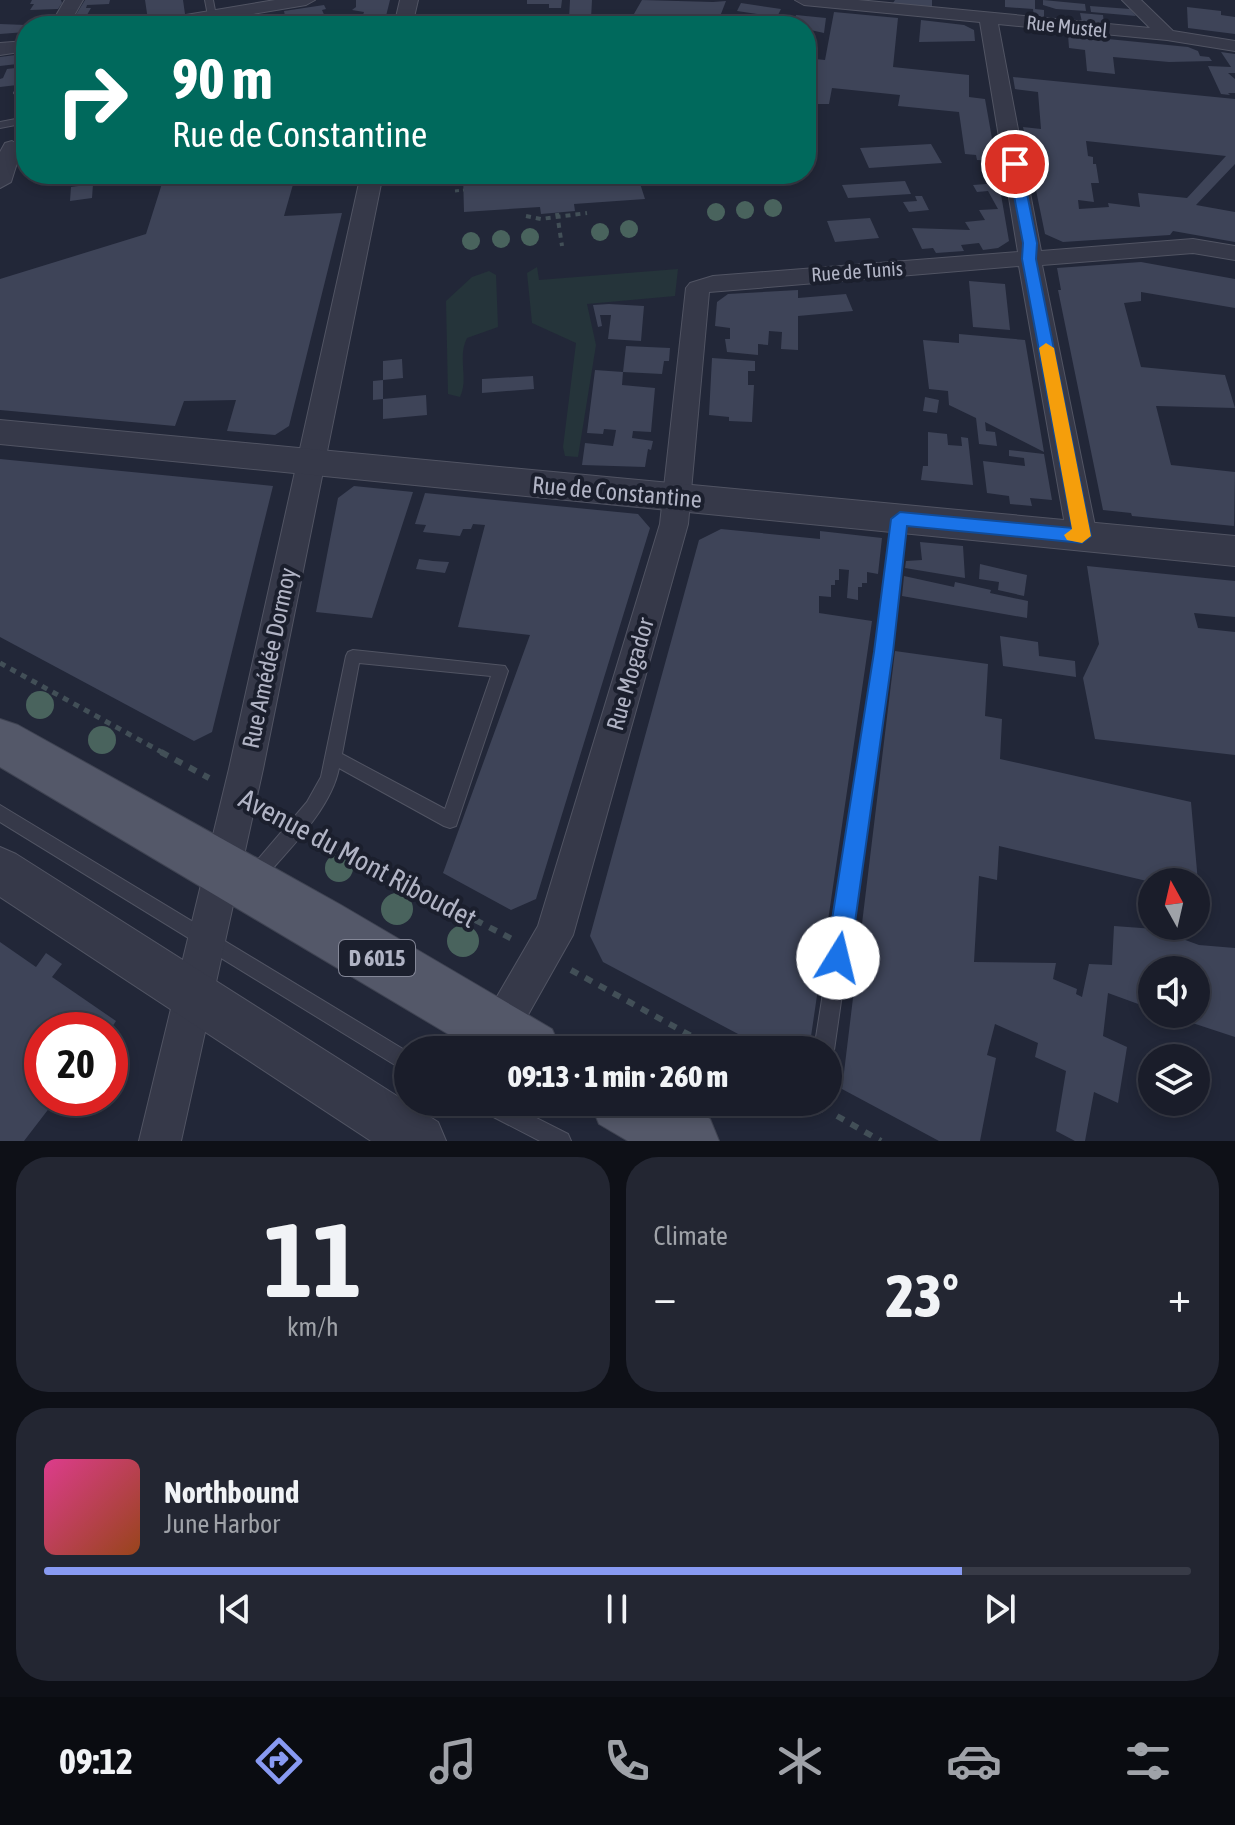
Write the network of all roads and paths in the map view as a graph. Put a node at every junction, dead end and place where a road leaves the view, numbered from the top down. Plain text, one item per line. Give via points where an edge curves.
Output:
1 (306, 0) edge
2 (804, 0) edge
3 (1131, 0) edge
4 (212, 14) edge
5 (988, 18) junction
6 (1167, 35) junction
7 (1235, 46) edge
8 (12, 147) dead end
9 (0, 182) edge
10 (370, 184) edge
11 (464, 190) dead end
12 (455, 191) dead end
13 (587, 213) dead end
14 (557, 215) junction
15 (526, 216) dead end
16 (562, 246) dead end
17 (1235, 253) edge
18 (1029, 259) junction
19 (696, 299) joint
20 (0, 432) edge
21 (310, 462) junction
22 (678, 497) junction
23 (900, 519) junction
24 (1082, 536) junction
25 (1235, 551) edge
26 (0, 663) edge
27 (0, 741) edge
28 (333, 757) junction
29 (240, 795) junction
30 (0, 813) edge
31 (297, 827) junction
32 (0, 870) edge
33 (235, 876) junction
34 (207, 940) junction
35 (542, 954) junction
36 (193, 998) junction
37 (507, 1036) edge
38 (515, 1036) edge
39 (691, 1036) edge
40 (826, 1036) edge
41 (394, 1054) edge
42 (512, 1116) edge
43 (645, 1116) edge
44 (838, 1116) edge
45 (160, 1141) edge
46 (419, 1141) edge
47 (561, 1141) edge
48 (688, 1141) edge
49 (881, 1141) edge

1 - 4 street
2 - 5 street, Rue Mustel
3 - 6 street
5 - 6 street, Rue Mustel
5 - 18 street
6 - 7 street, Rue Mustel
8 - 9 street
10 - 21 street, Rue Amédée Dormoy
11 - 12 path
13 - 14 path
14 - 15 path
14 - 16 path
17 - 18 street via 1193,246
18 - 19 street, Rue de Tunis via 713,283 698,288
18 - 24 street
19 - 22 street, Rue Mogador
20 - 21 street, Rue de Constantine
21 - 22 street, Rue de Constantine
21 - 29 street, Rue Amédée Dormoy
22 - 23 street, Rue de Constantine
22 - 35 street, Rue Mogador via 554,935
23 - 24 street, Rue de Constantine
23 - 40 lane
24 - 25 street, Rue de Constantine
26 - 29 path, Avenue du Mont Riboudet
27 - 33 main road, D 6015
28 - 28 lane via 353,656 500,671 450,820
28 - 31 lane via 329,779
29 - 33 street, Rue Amédée Dormoy
30 - 34 lane
31 - 33 lane
31 - 35 path, Avenue du Mont Riboudet
32 - 36 street
33 - 34 street, Rue Amédée Dormoy
33 - 37 main road, D 6015
34 - 36 street, Rue Amédée Dormoy
34 - 41 lane
35 - 38 street, Rue Mogador
35 - 39 path, Avenue du Mont Riboudet
36 - 45 street, Rue Amédée Dormoy
36 - 46 street
42 - 47 lane
43 - 48 main road
44 - 49 path

